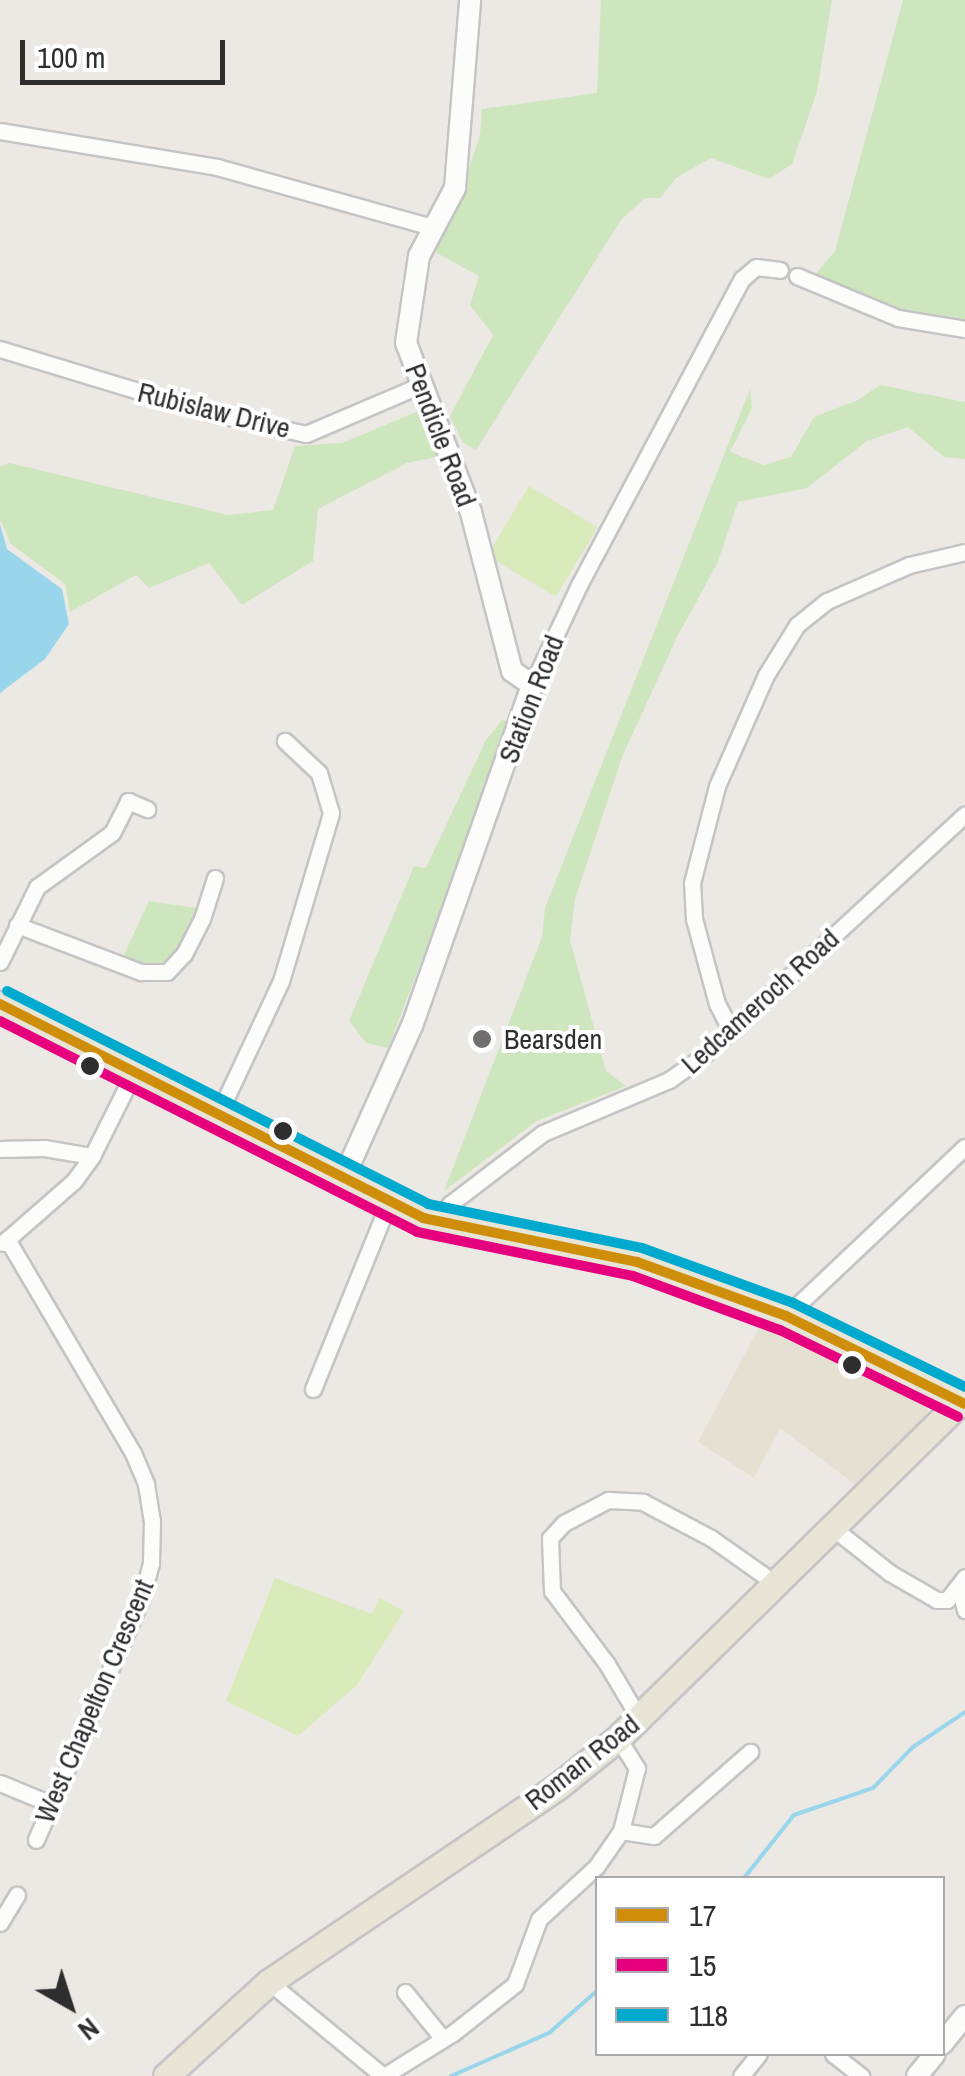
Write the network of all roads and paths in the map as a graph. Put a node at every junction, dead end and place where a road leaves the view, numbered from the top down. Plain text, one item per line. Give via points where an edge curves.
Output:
1 (470, 0) edge
2 (0, 130) edge
3 (432, 227) junction
4 (780, 270) dead end
5 (796, 276) dead end
6 (965, 329) edge
7 (0, 350) edge
8 (422, 384) junction
9 (965, 552) edge
10 (532, 685) junction
11 (286, 741) dead end
12 (147, 809) dead end
13 (965, 814) edge
14 (215, 878) dead end
15 (18, 924) junction
16 (0, 962) edge
17 (0, 1004) edge
18 (731, 1031) junction
19 (133, 1074) junction
20 (217, 1117) junction
21 (965, 1147) edge
22 (0, 1148) edge
23 (92, 1156) junction
24 (344, 1177) junction
25 (392, 1204) junction
26 (432, 1221) junction
27 (4, 1242) edge
28 (786, 1316) junction
29 (313, 1389) dead end
30 (964, 1401) edge
31 (834, 1528) junction
32 (962, 1581) edge
33 (776, 1584) junction
34 (965, 1610) edge
35 (639, 1718) junction
36 (618, 1738) junction
37 (750, 1752) dead end
38 (0, 1783) edge
39 (51, 1804) junction
40 (620, 1831) junction
41 (36, 1840) dead end
42 (17, 1896) dead end
43 (0, 1923) edge
44 (269, 1982) junction
45 (405, 1992) dead end
46 (965, 2016) edge
47 (444, 2039) junction
48 (945, 2040) edge
49 (757, 2056) edge
50 (836, 2056) edge
51 (933, 2056) edge
52 (166, 2076) edge
53 (384, 2076) edge
54 (742, 2076) edge
55 (861, 2076) edge
56 (918, 2076) edge

1 - 3 street, Pendicle Road via 455,188
2 - 3 street via 217,166
3 - 8 street, Pendicle Road via 419,256 406,325
4 - 10 street, Station Road via 756,267 742,278
5 - 6 street via 898,318
7 - 8 street, Rubislaw Drive via 210,414 306,434
8 - 10 street, Pendicle Road via 471,512 512,671
9 - 18 street via 884,574 808,613 758,692 717,786 692,883 698,934
10 - 24 street, Station Road via 412,1026
11 - 20 street via 319,773 332,813 282,981
12 - 15 street via 128,802 112,834 38,887
13 - 18 street, Ledcameroch Road
14 - 15 street via 202,920 167,972 141,972
15 - 16 street
17 - 19 main road
18 - 26 street, Ledcameroch Road via 669,1080 543,1133
19 - 20 main road
19 - 23 street
20 - 24 main road
21 - 28 street
22 - 23 street
23 - 27 street via 74,1181
24 - 25 main road
25 - 26 main road
25 - 29 street
26 - 28 main road via 637,1262
27 - 39 street, West Chapelton Crescent via 133,1453 152,1521 142,1597
28 - 30 main road
30 - 31 main road, Roman Road
31 - 32 street via 890,1574 936,1600 948,1600
31 - 33 main road, Roman Road
32 - 34 street
33 - 35 main road, Roman Road
33 - 35 street via 643,1502 608,1500 564,1523 550,1538 552,1590
35 - 36 main road, Roman Road
36 - 40 street via 637,1768
36 - 44 main road, Roman Road
37 - 40 street via 654,1836
38 - 39 street
39 - 41 street, West Chapelton Crescent
40 - 47 street via 596,1867 539,1919 515,1984
42 - 43 street
44 - 52 main road, Roman Road
44 - 53 street
45 - 47 street
46 - 48 street
47 - 53 street
49 - 54 street
50 - 55 street
51 - 56 street

